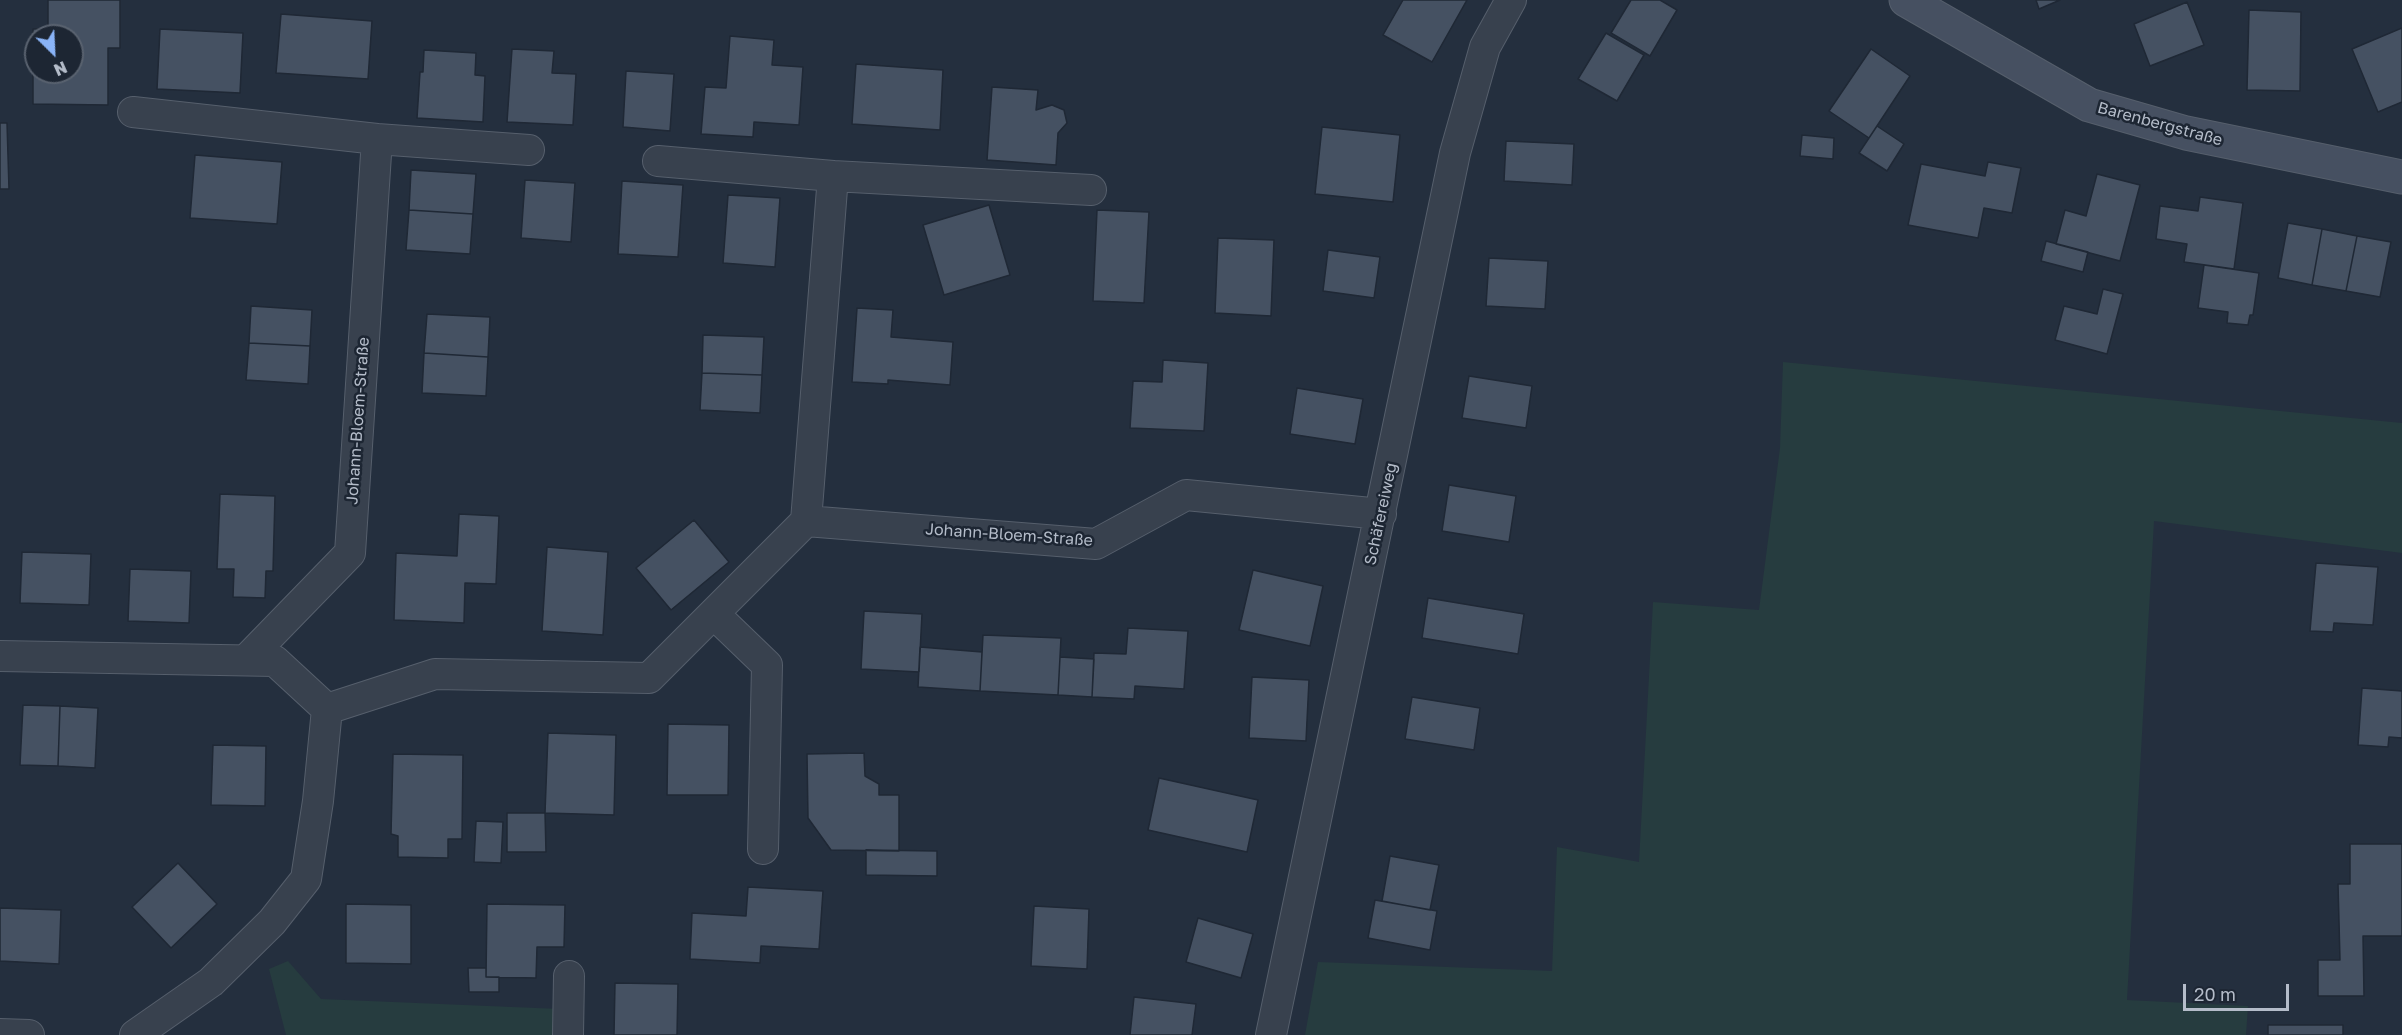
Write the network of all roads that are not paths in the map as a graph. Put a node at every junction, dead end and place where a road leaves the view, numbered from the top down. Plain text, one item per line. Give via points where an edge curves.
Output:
1 (1510, 0) edge
2 (1906, 0) edge
3 (133, 112) dead end
4 (376, 139) junction
5 (529, 150) dead end
6 (658, 161) dead end
7 (833, 176) junction
8 (2402, 177) edge
9 (1091, 190) dead end
10 (1381, 514) junction
11 (806, 521) junction
12 (714, 614) junction
13 (0, 656) edge
14 (246, 660) junction
15 (327, 709) junction
16 (763, 849) dead end
17 (569, 976) dead end
18 (0, 1034) edge
19 (29, 1035) edge
20 (135, 1035) edge
21 (568, 1035) edge
22 (1271, 1035) edge

1 - 10 street, Schäfereiweg via 1485,47 1455,153
2 - 8 street, Barenbergstraße via 2089,105 2186,133
3 - 4 street
4 - 5 street
4 - 14 street, Johann-Bloem-Straße via 350,553
6 - 7 street
7 - 9 street
7 - 11 street
10 - 11 street, Johann-Bloem-Straße via 1186,495 1096,544
10 - 22 street, Schäfereiweg
11 - 12 street
12 - 15 street via 649,678 435,674
12 - 16 street via 767,666
13 - 14 street
14 - 15 street via 275,661
15 - 20 street via 306,879 272,922 211,982
17 - 21 street
18 - 19 street

